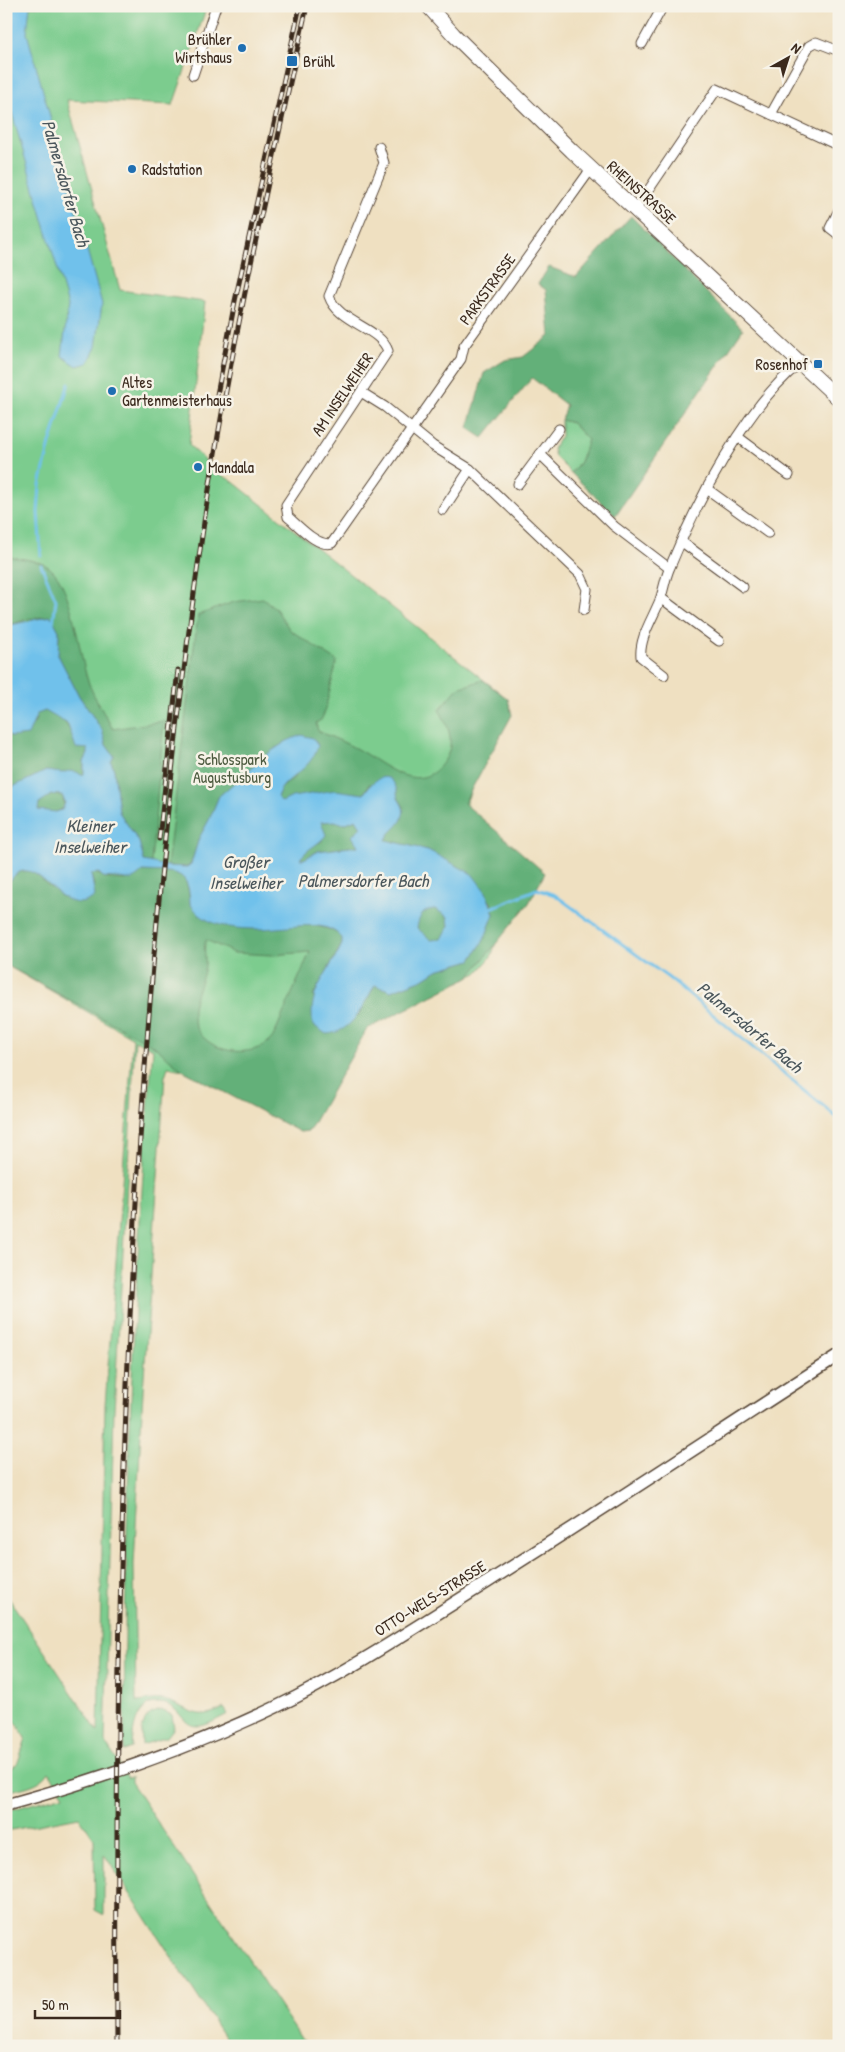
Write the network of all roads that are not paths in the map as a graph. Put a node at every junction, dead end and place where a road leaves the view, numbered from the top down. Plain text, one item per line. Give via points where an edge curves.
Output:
1 (216, 6) edge
2 (428, 6) edge
3 (663, 6) edge
4 (642, 44) dead end
5 (839, 51) edge
6 (193, 75) dead end
7 (771, 114) junction
8 (839, 146) edge
9 (379, 147) dead end
10 (591, 169) junction
11 (635, 210) junction
12 (839, 210) edge
13 (839, 236) edge
14 (800, 363) junction
15 (361, 392) junction
16 (839, 398) edge
17 (558, 429) dead end
18 (413, 430) junction
19 (738, 437) junction
20 (540, 454) junction
21 (470, 469) junction
22 (789, 475) dead end
23 (518, 484) dead end
24 (707, 489) junction
25 (443, 510) dead end
26 (302, 528) joint
27 (768, 533) dead end
28 (682, 542) junction
29 (669, 568) junction
30 (743, 587) dead end
31 (660, 598) junction
32 (584, 610) dead end
33 (719, 641) dead end
34 (664, 675) dead end
35 (839, 1355) edge
36 (6, 1805) edge

1 - 6 street
2 - 10 main road, RHEINSTRASSE
3 - 4 street
5 - 7 street via 816,42 809,46
7 - 8 street
7 - 11 street via 717,89
9 - 15 street, AM INSELWEIHER via 384,163 329,296 338,311 386,346 388,351
10 - 11 main road, RHEINSTRASSE
10 - 18 street, PARKSTRASSE via 464,346 461,359
11 - 14 main road, RHEINSTRASSE
12 - 13 street via 830,228
14 - 16 main road, RHEINSTRASSE
14 - 19 street via 766,398
15 - 18 street
15 - 26 street, AM INSELWEIHER via 286,505 288,517
17 - 20 street
18 - 21 street
18 - 26 street, PARKSTRASSE via 332,543 320,542
19 - 22 street
19 - 24 street
20 - 23 street
20 - 29 street via 614,526
21 - 25 street
21 - 32 street via 580,574 587,589
24 - 27 street
24 - 28 street
28 - 29 street
28 - 30 street
29 - 31 street
31 - 33 street
31 - 34 street via 640,647 641,657
35 - 36 street, OTTO-WELS-STRASSE via 452,1605 278,1706 228,1729 152,1757

